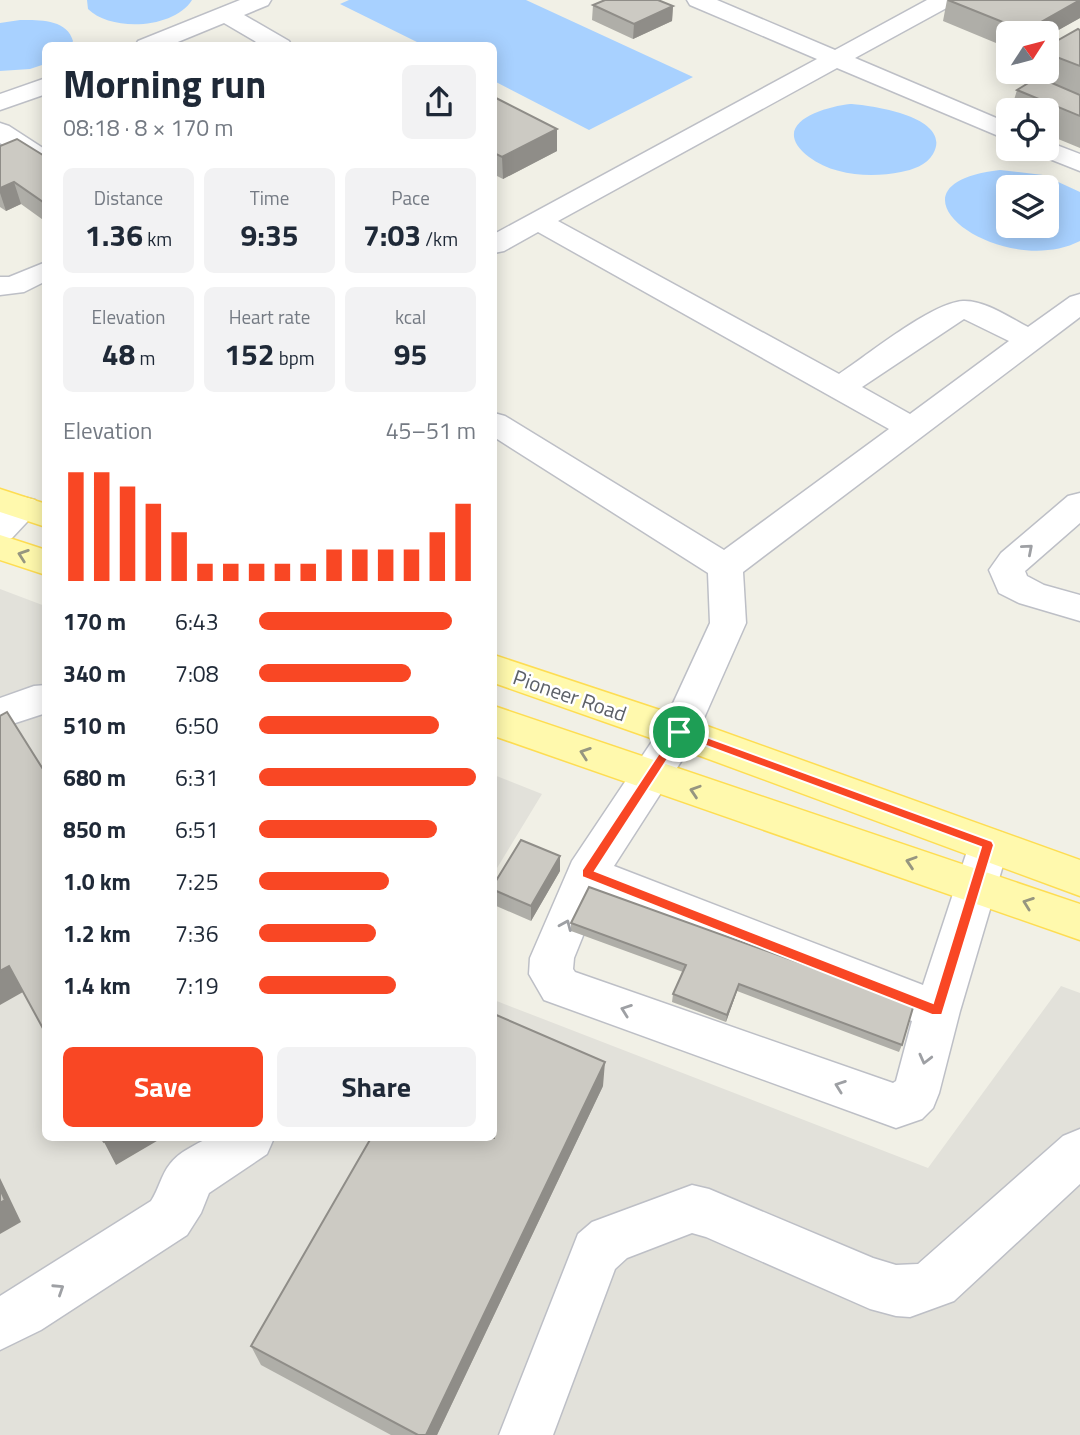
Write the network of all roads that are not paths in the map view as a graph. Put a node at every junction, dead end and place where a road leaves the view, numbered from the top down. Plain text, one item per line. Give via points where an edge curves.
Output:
1 (260, 0) edge
2 (698, 0) edge
3 (944, 0) edge
4 (226, 14) junction
5 (156, 42) edge
6 (274, 42) edge
7 (835, 59) junction
8 (42, 87) edge
9 (0, 103) edge
10 (996, 127) edge
11 (0, 131) edge
12 (1059, 154) edge
13 (42, 159) edge
14 (1080, 163) edge
15 (538, 221) junction
16 (497, 243) edge
17 (42, 272) edge
18 (0, 286) edge
19 (1080, 303) edge
20 (1031, 340) junction
21 (839, 388) junction
22 (497, 425) edge
23 (912, 428) junction
24 (1080, 504) edge
25 (0, 547) edge
26 (42, 562) edge
27 (725, 567) junction
28 (1080, 608) edge
29 (497, 670) edge
30 (42, 699) edge
31 (0, 713) edge
32 (497, 722) edge
33 (679, 732) junction
34 (649, 776) junction
35 (982, 864) junction
36 (587, 873) junction
37 (1080, 878) edge
38 (1080, 922) edge
39 (937, 1011) junction
40 (245, 1141) edge
41 (1080, 1152) edge
42 (0, 1324) edge
43 (526, 1435) edge

1 - 4 lane
2 - 7 lane
3 - 7 lane
4 - 5 lane
4 - 6 lane
7 - 10 lane
7 - 15 lane
8 - 9 lane
11 - 13 lane
12 - 14 lane
15 - 16 lane
15 - 21 lane
17 - 18 lane via 14,286
19 - 20 lane
20 - 21 lane via 974,312 958,311
20 - 23 lane
21 - 23 lane
22 - 27 lane
23 - 27 lane
28 -> 24 lane via 1032,594 1013,584 1007,570
26 -> 25 main road
27 - 33 lane via 728,623
29 - 33 main road, Pioneer Road
30 - 31 lane
34 -> 32 main road, Pioneer Road
33 - 34 lane
33 - 35 main road, Pioneer Road
35 -> 34 main road, Pioneer Road
34 - 36 lane
35 - 37 main road, Pioneer Road
38 -> 35 main road, Pioneer Road
35 - 39 lane
36 - 39 lane
39 -> 36 lane via 916,1093 896,1106 560,986 552,977 552,958
42 -> 40 lane via 169,1218 184,1196 186,1182
41 - 43 lane via 936,1283 912,1293 870,1283 692,1209 610,1240 596,1252

